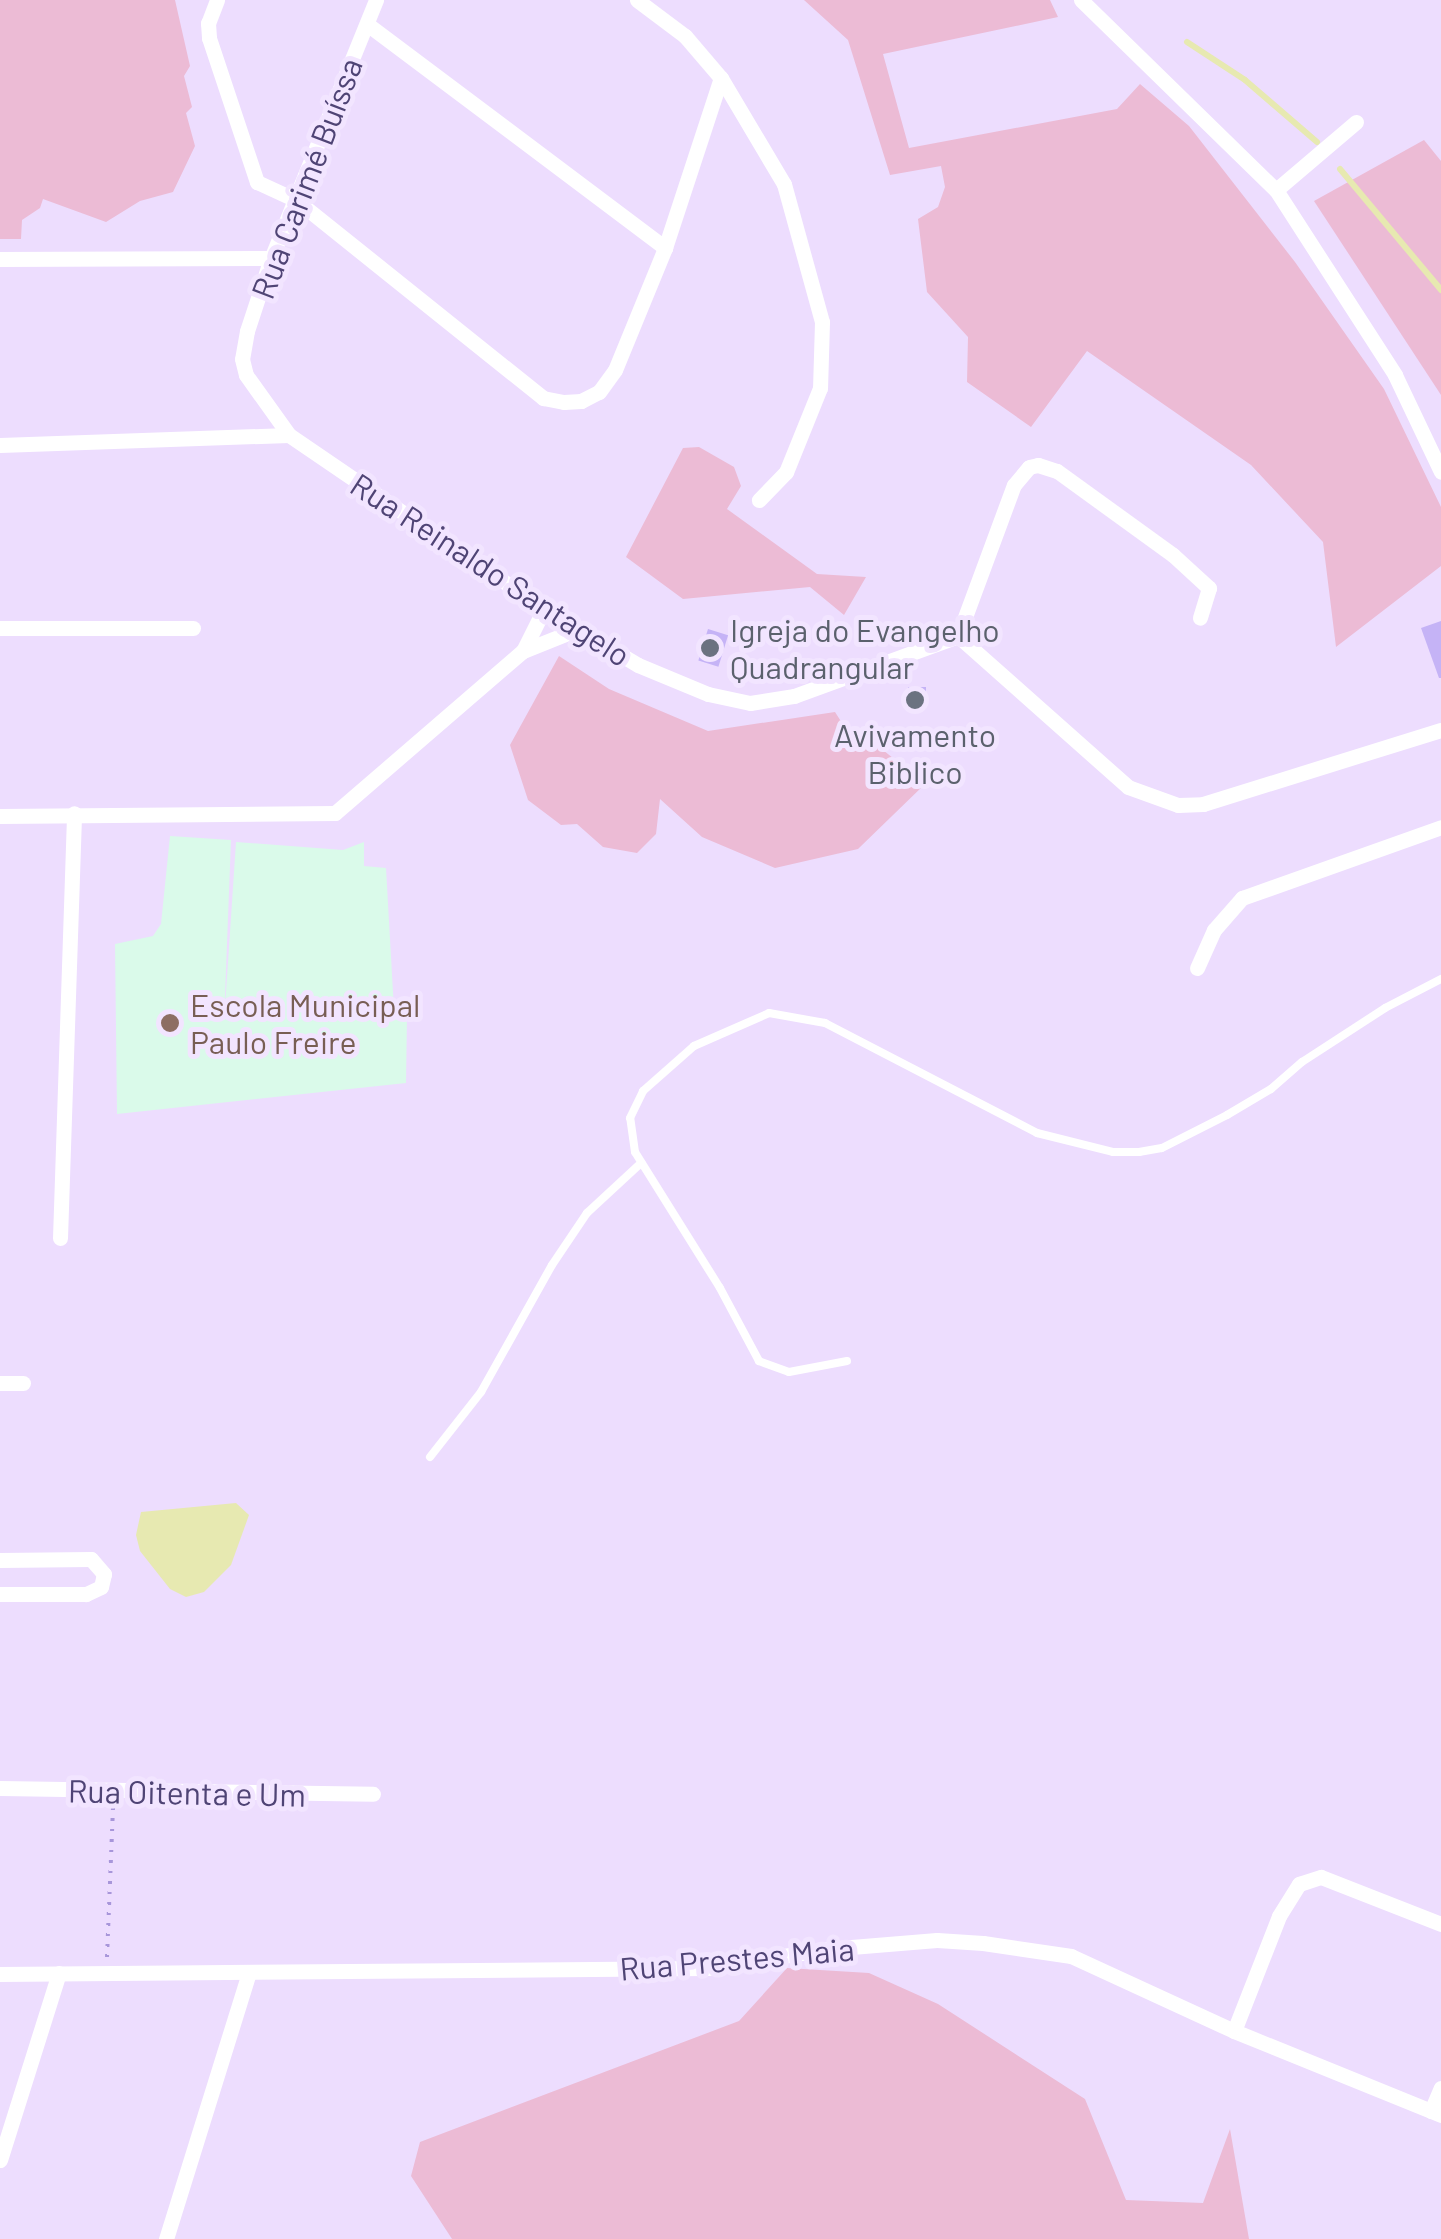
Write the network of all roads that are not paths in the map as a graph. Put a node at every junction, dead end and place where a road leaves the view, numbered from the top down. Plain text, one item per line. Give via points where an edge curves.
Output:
1 (217, 0) edge
2 (376, 0) edge
3 (636, 0) edge
4 (1081, 0) edge
5 (366, 24) junction
6 (722, 78) junction
7 (1356, 122) dead end
8 (1276, 190) junction
9 (296, 200) junction
10 (665, 248) junction
11 (272, 258) junction
12 (0, 259) edge
13 (242, 359) joint
14 (289, 435) junction
15 (0, 445) edge
16 (1441, 472) edge
17 (759, 500) dead end
18 (544, 610) junction
19 (1200, 618) dead end
20 (0, 628) edge
21 (193, 628) dead end
22 (578, 629) junction
23 (958, 636) junction
24 (523, 651) junction
25 (1441, 730) edge
26 (74, 813) junction
27 (0, 816) edge
28 (1441, 826) edge
29 (1198, 968) dead end
30 (1441, 979) edge
31 (641, 1164) junction
32 (60, 1238) dead end
33 (848, 1361) dead end
34 (0, 1383) edge
35 (23, 1384) dead end
36 (430, 1457) dead end
37 (0, 1560) edge
38 (0, 1594) edge
39 (0, 1788) edge
40 (373, 1794) dead end
41 (1441, 1924) edge
42 (249, 1972) junction
43 (0, 1974) edge
44 (59, 1974) junction
45 (1234, 2031) junction
46 (1441, 2088) edge
47 (1436, 2113) edge
48 (0, 2160) edge
49 (166, 2239) edge

1 - 9 street via 209,38 257,182
2 - 5 street, Rua Carimé Buíssa
3 - 6 street via 685,36
4 - 8 street
5 - 9 street, Rua Carimé Buíssa
5 - 10 street
6 - 10 street
6 - 17 street via 784,184 822,322 820,388 786,472
7 - 8 street
8 - 16 street via 1396,375
9 - 10 street via 520,381 543,398 564,402 599,392 616,370
9 - 11 street, Rua Carimé Buíssa
11 - 12 street
11 - 13 street, Rua Carimé Buíssa
13 - 14 street, Rua Reinaldo Santagelo via 256,393
14 - 15 street
14 - 18 street, Rua Reinaldo Santagelo
18 - 22 street, Rua Reinaldo Santagelo
18 - 24 street
19 - 23 street via 1209,588 1172,554 1038,466 1014,485
20 - 21 street
22 - 23 street, Rua Reinaldo Santagelo via 638,664 750,704 794,696
22 - 24 street
23 - 25 street via 1115,778 1178,805 1203,804
24 - 26 street via 335,814
26 - 27 street
26 - 32 street
28 - 29 street via 1242,898 1214,930
30 - 31 lane via 1384,1008 1203,1128 1139,1152 1037,1133 826,1023 768,1014 694,1046 643,1091 629,1130
31 - 33 lane via 759,1360 789,1372
31 - 36 lane via 587,1214 481,1392
34 - 35 street
37 - 38 street via 91,1559 104,1574 101,1587 86,1594
39 - 40 street, Rua Oitenta e Um
41 - 45 street via 1321,1876 1300,1884 1279,1916
42 - 44 street, Rua Prestes Maia
42 - 45 street, Rua Prestes Maia via 707,1968 938,1940 1071,1956
42 - 49 street
43 - 44 street, Rua Prestes Maia
44 - 48 street
45 - 47 street, Rua Prestes Maia
46 - 47 street

